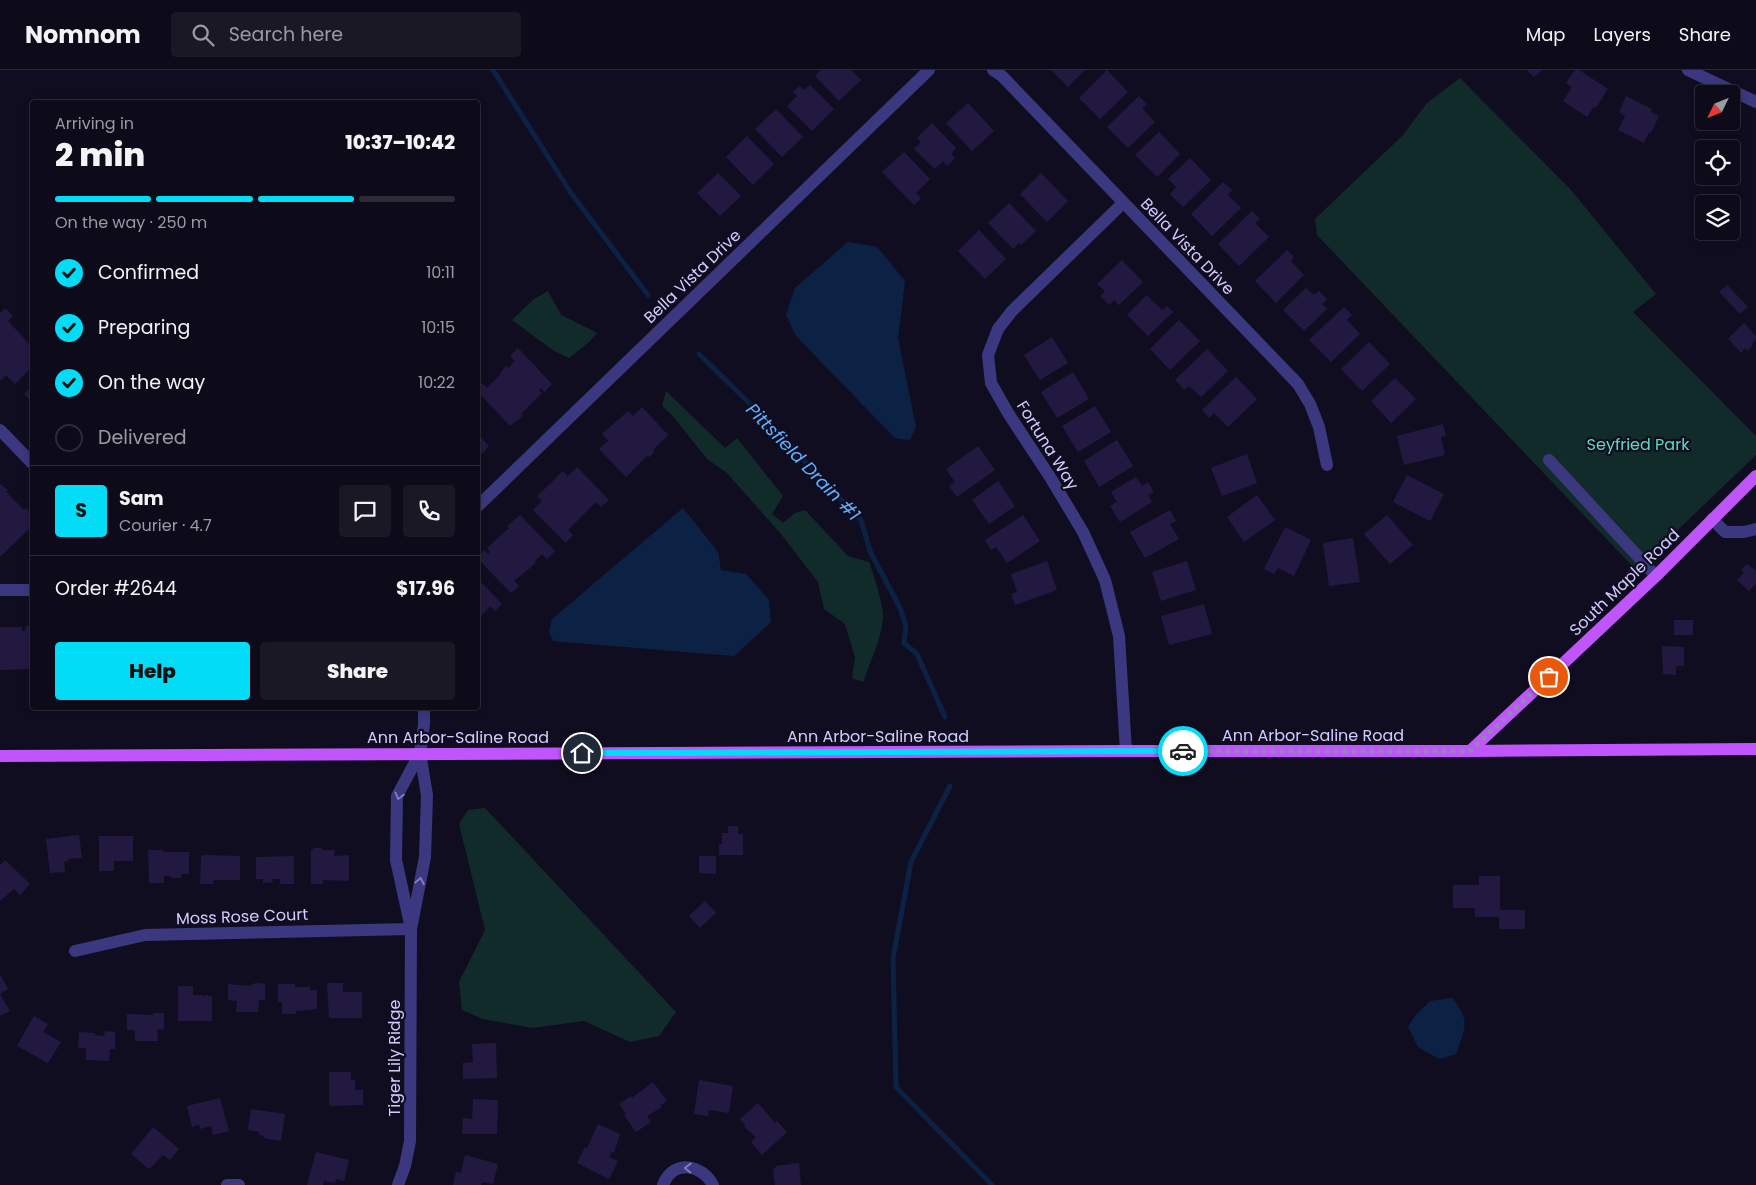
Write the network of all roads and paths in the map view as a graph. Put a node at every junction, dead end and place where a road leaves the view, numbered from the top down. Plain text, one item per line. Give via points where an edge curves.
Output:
1 (929, 70) edge
2 (993, 70) edge
3 (1688, 70) edge
4 (1707, 74) edge
5 (1756, 102) edge
6 (1123, 203) junction
7 (0, 430) edge
8 (1549, 460) dead end
9 (30, 461) edge
10 (1327, 465) dead end
11 (1756, 476) edge
12 (480, 504) edge
13 (1712, 519) junction
14 (1756, 529) edge
15 (1656, 576) junction
16 (0, 590) edge
17 (30, 590) edge
18 (424, 710) edge
19 (1756, 749) edge
20 (1126, 751) junction
21 (1470, 751) junction
22 (420, 753) junction
23 (0, 756) edge
24 (411, 929) junction
25 (75, 951) dead end
26 (227, 1185) edge
27 (239, 1185) edge
28 (398, 1185) edge
29 (663, 1185) edge
30 (714, 1185) edge

1 - 12 street, Bella Vista Drive
2 - 6 street, Bella Vista Drive
3 - 4 street
4 - 5 street
6 - 10 street, Bella Vista Drive via 1298,384 1319,427
6 - 20 street, Fortuna Way via 1012,311 998,329 988,355 991,383 1083,532 1105,580 1119,636
7 - 9 street
8 - 15 street
11 - 13 main road, South Maple Road
13 - 14 street via 1725,532
13 - 15 main road, South Maple Road
15 - 21 main road, South Maple Road
16 - 17 street
18 - 22 street
19 - 21 main road, Ann Arbor-Saline Road
20 - 21 main road, Ann Arbor-Saline Road
20 - 22 main road, Ann Arbor-Saline Road
22 - 23 main road, Ann Arbor-Saline Road
24 -> 22 street, Tiger Lily Ridge via 424,857 427,795
22 -> 24 street, Tiger Lily Ridge via 396,796 396,860
24 - 25 street, Moss Rose Court via 145,935
24 - 28 street, Tiger Lily Ridge via 410,1141
26 - 27 street
30 -> 29 street via 698,1169 688,1167 671,1173

